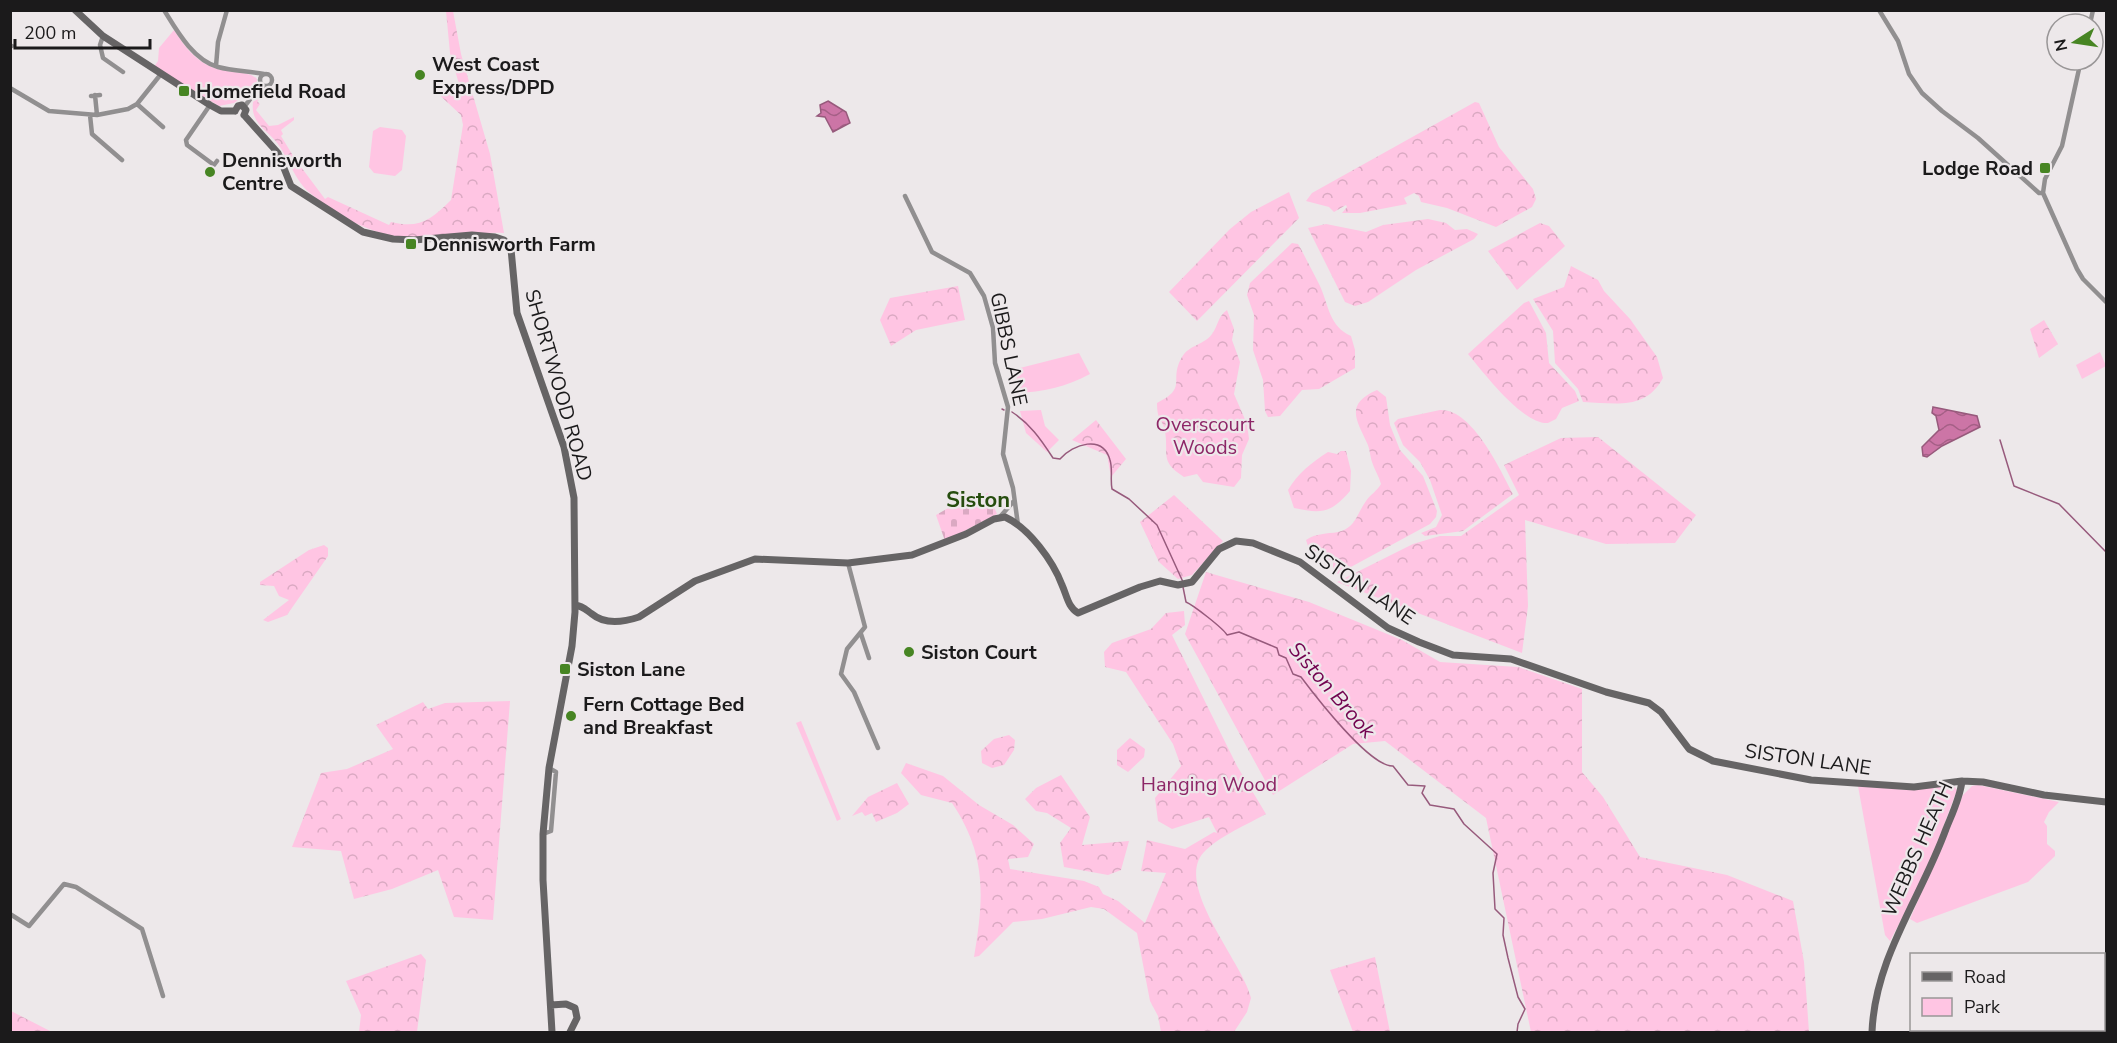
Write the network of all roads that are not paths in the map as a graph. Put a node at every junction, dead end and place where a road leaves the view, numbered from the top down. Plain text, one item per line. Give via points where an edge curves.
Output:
1 (164, 10) edge
2 (227, 10) edge
3 (1879, 10) edge
4 (78, 12) edge
5 (104, 36) junction
6 (216, 66) junction
7 (249, 71) junction
8 (123, 72) dead end
9 (2078, 72) edge
10 (161, 74) junction
11 (264, 74) junction
12 (261, 82) junction
13 (10, 88) edge
14 (96, 95) dead end
15 (137, 104) junction
16 (210, 105) junction
17 (244, 107) junction
18 (235, 111) junction
19 (90, 115) junction
20 (97, 115) junction
21 (244, 116) junction
22 (163, 127) dead end
23 (122, 160) dead end
24 (217, 161) dead end
25 (2043, 193) junction
26 (905, 196) dead end
27 (2106, 302) edge
28 (1013, 502) junction
29 (999, 518) junction
30 (1018, 525) junction
31 (848, 563) junction
32 (575, 609) junction
33 (861, 634) junction
34 (869, 658) dead end
35 (878, 748) dead end
36 (1962, 781) junction
37 (2106, 802) edge
38 (10, 914) edge
39 (163, 996) dead end
40 (551, 1005) junction
41 (552, 1032) edge
42 (570, 1032) edge
43 (1872, 1032) edge

1 - 6 street via 183,40 204,61
2 - 6 street
3 - 25 street via 1922,93 2038,193
4 - 5 street
5 - 8 street via 100,45 103,58
5 - 10 street
6 - 7 street
7 - 11 street
7 - 12 street
9 - 25 street via 2062,146 2045,179
10 - 15 street
10 - 16 street
11 - 12 street
11 - 12 street via 273,80 267,86
12 - 17 street
13 - 19 street via 49,111
14 - 20 street
15 - 20 street
15 - 22 street
16 - 18 street via 221,111
16 - 24 street via 186,140 187,145 214,165
17 - 18 street via 238,106
17 - 21 street
18 - 21 street, SHORTWOOD ROAD
19 - 20 street
19 - 23 street via 92,134
21 - 32 street, SHORTWOOD ROAD via 278,153 291,186 363,232 414,240 495,237 511,249 520,323 564,447 572,482
25 - 27 street via 2077,269
26 - 28 street, GIBBS LANE via 932,252 969,273 984,296 993,328 995,363 1008,407 1003,454
28 - 29 street
28 - 30 street, GIBBS LANE
29 - 30 street, SISTON LANE via 1005,517
29 - 31 street via 924,552
30 - 36 street, SISTON LANE via 1053,566 1068,602 1078,613 1140,586 1160,581 1184,584 1196,579 1225,545 1253,543 1300,562 1388,628 1419,642 1453,655 1511,659 1648,703 1661,712 1689,749 1713,761 1808,780 1914,787
31 - 32 street via 754,559 695,581 639,618 611,622 581,606
31 - 33 street via 865,627
32 - 40 street, SHORTWOOD ROAD via 572,646 549,768 543,834
33 - 34 street
33 - 35 street via 847,649 841,674 854,692
36 - 37 street, WEBBS HEATH
36 - 43 street, WEBBS HEATH via 1932,867 1889,952 1878,989
38 - 39 street via 28,926 62,885 71,884 139,925
40 - 41 street, SHORTWOOD ROAD
40 - 42 street via 575,1008 577,1018

